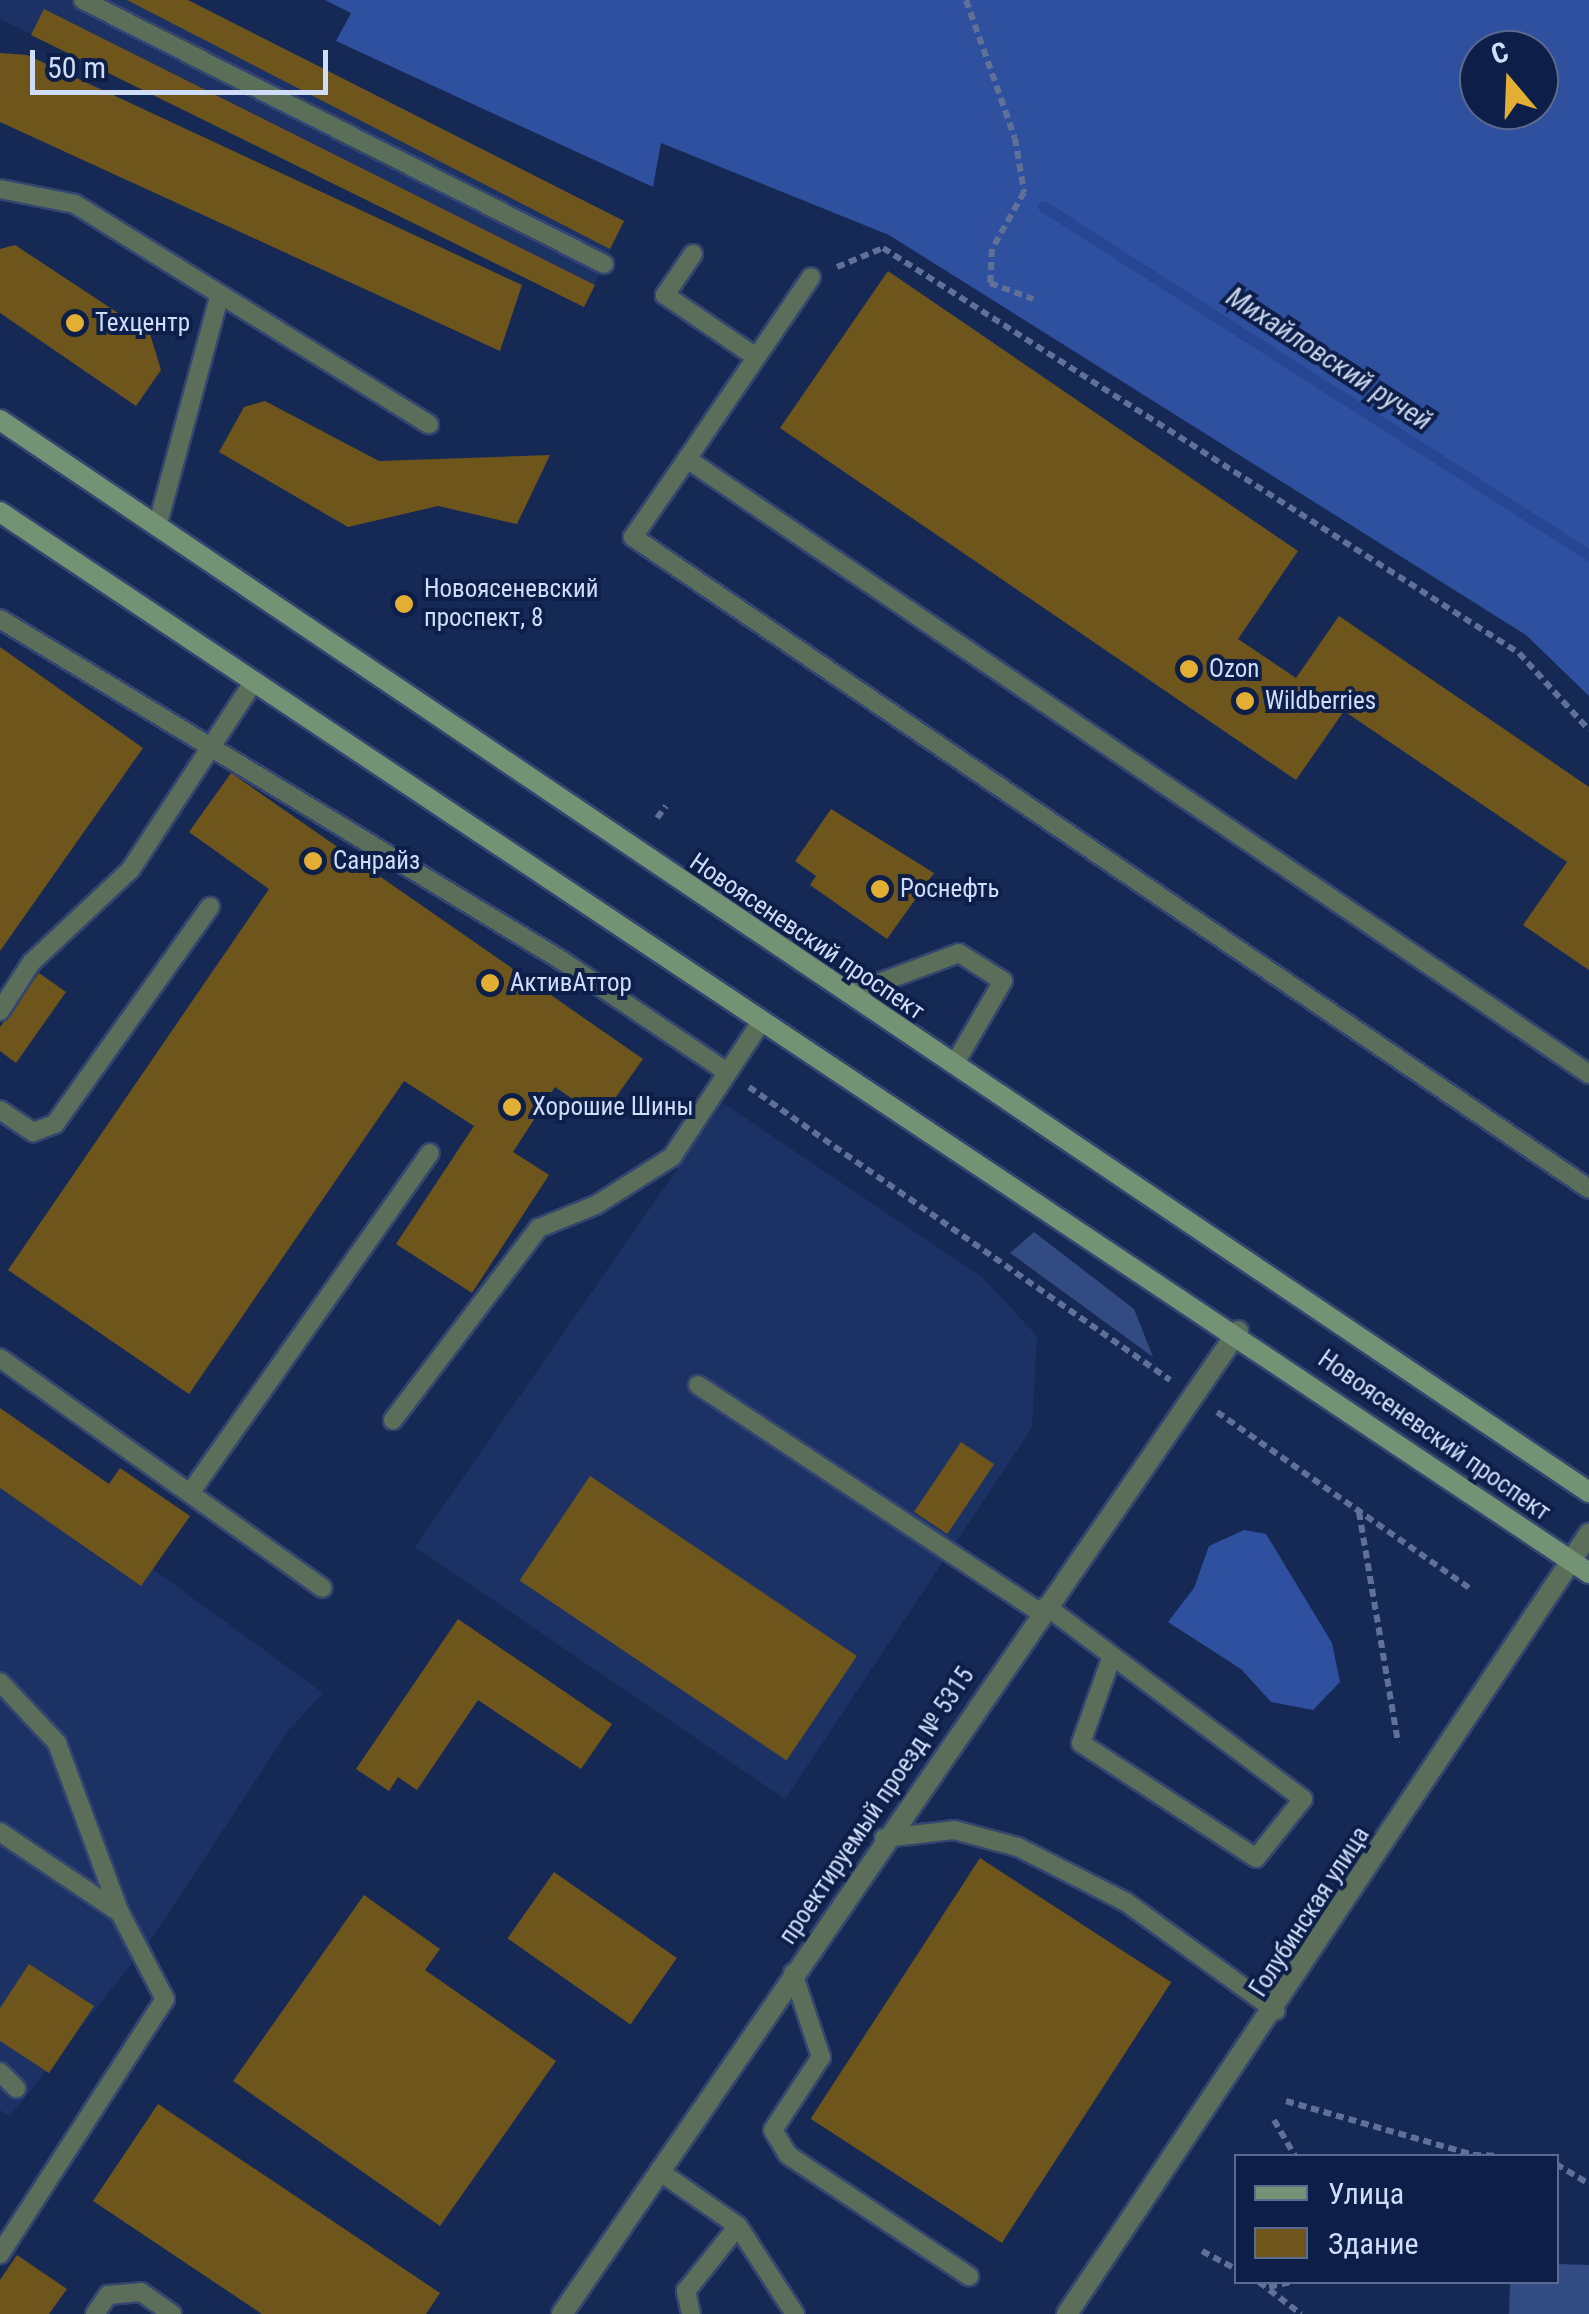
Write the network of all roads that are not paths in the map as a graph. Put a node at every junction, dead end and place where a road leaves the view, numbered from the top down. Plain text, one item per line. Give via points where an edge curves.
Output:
1 (83, 0) edge
2 (0, 188) edge
3 (693, 254) dead end
4 (604, 264) dead end
5 (810, 278) road end
6 (220, 294) junction
7 (756, 357) junction
8 (0, 420) edge
9 (429, 424) dead end
10 (687, 459) junction
11 (0, 512) edge
12 (156, 527) junction
13 (0, 619) edge
14 (254, 680) junction
15 (208, 754) junction
16 (210, 907) dead end
17 (849, 994) junction
18 (0, 1011) edge
19 (761, 1022) junction
20 (954, 1064) junction
21 (727, 1072) junction
22 (1589, 1074) edge
23 (0, 1110) edge
24 (430, 1153) dead end
25 (1589, 1189) edge
26 (1238, 1331) junction
27 (0, 1358) edge
28 (698, 1385) dead end
29 (393, 1420) dead end
30 (1589, 1492) edge
31 (190, 1493) junction
32 (1589, 1534) edge
33 (1570, 1561) junction
34 (1589, 1573) edge
35 (322, 1588) dead end
36 (1044, 1610) junction
37 (1112, 1656) junction
38 (0, 1682) edge
39 (0, 1832) edge
40 (884, 1838) junction
41 (120, 1913) junction
42 (794, 1973) junction
43 (1276, 2011) junction
44 (0, 2072) edge
45 (16, 2088) dead end
46 (660, 2171) junction
47 (738, 2226) junction
48 (0, 2254) edge
49 (968, 2276) dead end
50 (95, 2314) edge
51 (172, 2314) edge
52 (562, 2314) edge
53 (691, 2314) edge
54 (795, 2314) edge
55 (1067, 2314) edge

1 - 4 lane
2 - 6 lane via 75,204
3 - 7 lane via 665,295
5 - 7 lane
6 - 9 lane
6 - 12 lane
7 - 10 lane
8 - 12 main road, Новоясеневский проспект
10 - 22 lane
10 - 25 lane via 633,537
11 - 14 main road, Новоясеневский проспект
12 - 17 main road, Новоясеневский проспект
13 - 15 lane
14 - 15 lane
14 - 19 main road, Новоясеневский проспект
15 - 18 lane via 130,869 32,963
15 - 21 lane via 238,763 544,950
16 - 23 lane via 56,1124 33,1132
17 - 20 main road, Новоясеневский проспект
17 - 20 lane via 960,953 1003,981
19 - 21 lane
19 - 26 main road, Новоясеневский проспект
20 - 30 main road, Новоясеневский проспект
21 - 29 lane via 672,1157 596,1205 539,1228
24 - 31 lane
26 - 33 main road, Новоясеневский проспект
26 - 36 street, проектируемый проезд № 5315
27 - 31 lane
28 - 36 lane
31 - 35 lane
32 - 33 street, Голубинская улица
33 - 34 main road, Новоясеневский проспект
33 - 43 street, Голубинская улица
36 - 37 lane
36 - 40 street, проектируемый проезд № 5315
37 - 37 lane via 1303,1799 1256,1858 1081,1742
38 - 41 lane via 58,1743
39 - 41 lane
40 - 42 street, проектируемый проезд № 5315
40 - 43 lane via 954,1830 1018,1847 1126,1902
41 - 48 lane via 165,1999
42 - 46 street, проектируемый проезд № 5315
42 - 49 lane via 821,2057 772,2130 788,2155
43 - 55 street, Голубинская улица
44 - 45 lane
46 - 47 lane
46 - 52 street, проектируемый проезд № 5315
47 - 53 lane via 686,2291
47 - 54 lane
50 - 51 lane via 108,2296 141,2292

